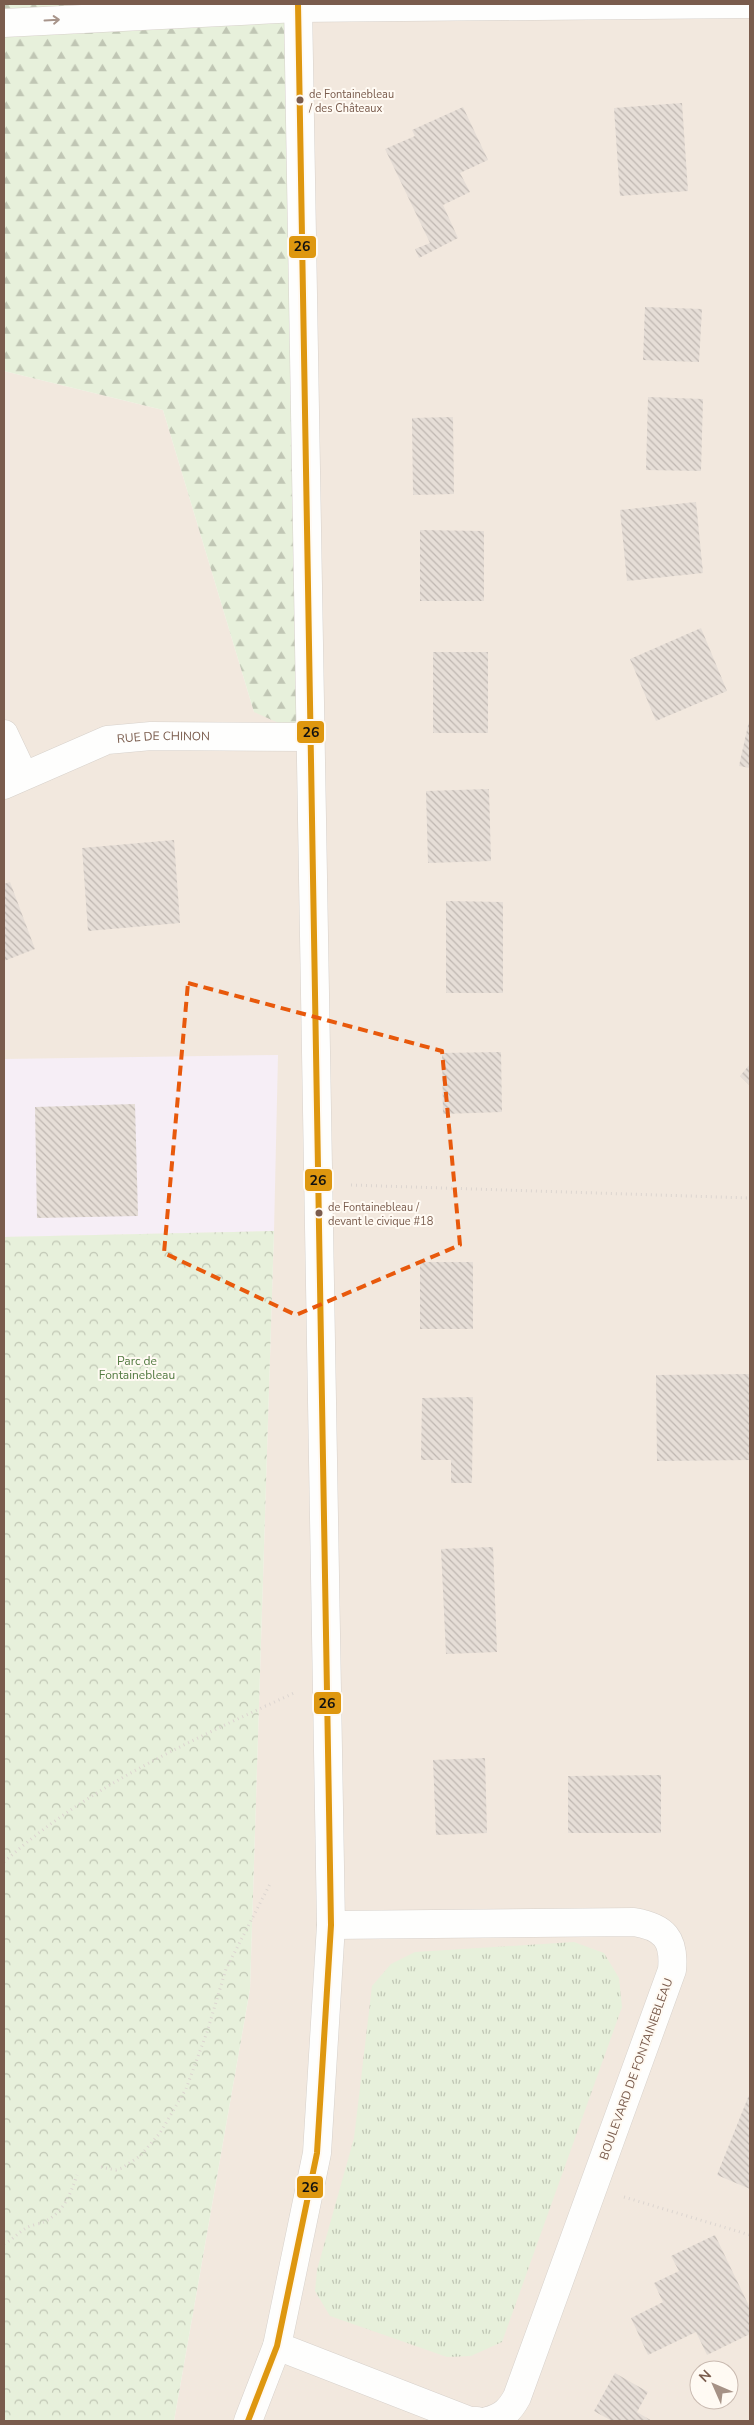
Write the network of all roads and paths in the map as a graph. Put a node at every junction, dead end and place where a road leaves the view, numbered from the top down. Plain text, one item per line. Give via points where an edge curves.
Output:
1 (749, 4) edge
2 (298, 6) edge
3 (4, 23) edge
4 (4, 734) edge
5 (310, 737) junction
6 (14, 780) edge
7 (318, 1184) junction
8 (750, 1198) edge
9 (326, 1679) junction
10 (4, 1862) edge
11 (271, 1882) dead end
12 (331, 1925) junction
13 (101, 2168) dead end
14 (77, 2175) dead end
15 (593, 2188) junction
16 (750, 2235) edge
17 (4, 2244) edge
18 (276, 2346) junction
19 (248, 2421) edge
20 (477, 2421) edge
21 (487, 2421) edge

1 - 2 street
3 -> 2 street
2 - 5 street
4 - 6 street, RUE DE CHINON
5 - 6 street, RUE DE CHINON via 151,736 107,740
5 - 7 street
7 - 8 path
7 - 9 street
9 - 10 path via 170,1750 54,1822
9 - 12 street
11 - 13 path via 226,1969 186,2089 160,2133 140,2156 122,2168
12 - 15 street, BOULEVARD DE FONTAINEBLEAU via 634,1922 649,1924 662,1931 674,1956 672,1970
12 - 18 street via 317,2153
14 - 17 path via 61,2210 52,2218 26,2227
15 - 16 path
15 - 21 street, BOULEVARD DE FONTAINEBLEAU via 517,2397 499,2418
18 - 19 street
18 - 20 street

